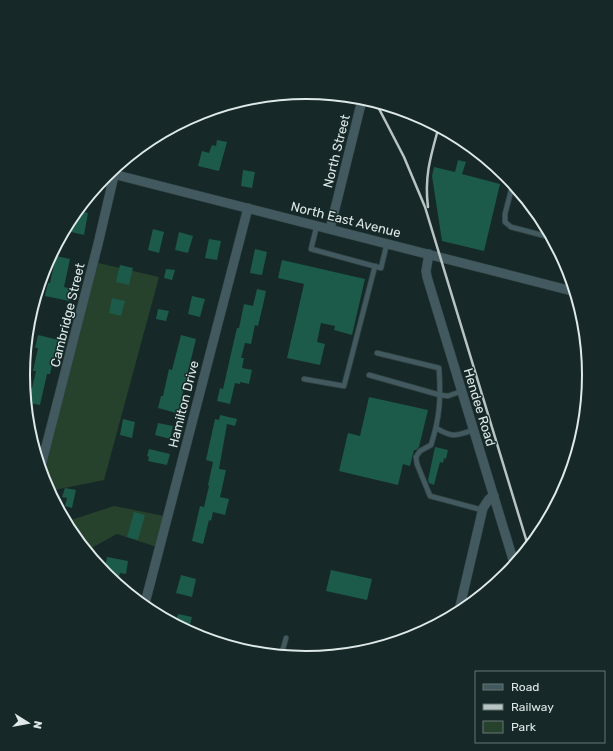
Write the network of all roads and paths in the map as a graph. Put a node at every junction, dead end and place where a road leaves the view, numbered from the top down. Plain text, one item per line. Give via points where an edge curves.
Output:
1 (361, 104) dead end
2 (119, 173) edge
3 (111, 180) edge
4 (511, 190) edge
5 (248, 208) junction
6 (317, 225) junction
7 (330, 228) junction
8 (545, 236) edge
9 (388, 243) junction
10 (429, 254) junction
11 (375, 266) junction
12 (569, 290) edge
13 (377, 352) dead end
14 (369, 375) dead end
15 (304, 379) dead end
16 (462, 391) junction
17 (440, 395) junction
18 (436, 428) junction
19 (473, 430) junction
20 (43, 458) edge
21 (494, 496) junction
22 (482, 510) junction
23 (513, 559) edge
24 (146, 600) edge
25 (460, 605) edge
26 (286, 638) dead end
27 (282, 651) edge

1 - 7 street, North Street
2 - 5 street, North East Avenue
3 - 20 street, Cambridge Street
4 - 8 lane via 505,222 511,227
5 - 6 street, North East Avenue
5 - 24 street, Hamilton Drive
6 - 7 street, North East Avenue
6 - 11 lane via 312,249
7 - 9 street, North East Avenue
9 - 10 street, North East Avenue
9 - 11 lane via 381,268
10 - 12 street, North East Avenue
10 - 16 street, Hendee Road via 427,277
11 - 15 lane via 344,386
13 - 17 lane via 438,368
14 - 17 lane
16 - 17 lane via 448,396
16 - 19 street, Hendee Road
17 - 18 lane
18 - 19 lane via 455,436
18 - 22 lane via 431,445 420,451 416,457 430,496
19 - 21 street, Hendee Road
21 - 22 street via 486,502
21 - 23 street, Hendee Road
22 - 25 street
26 - 27 lane

